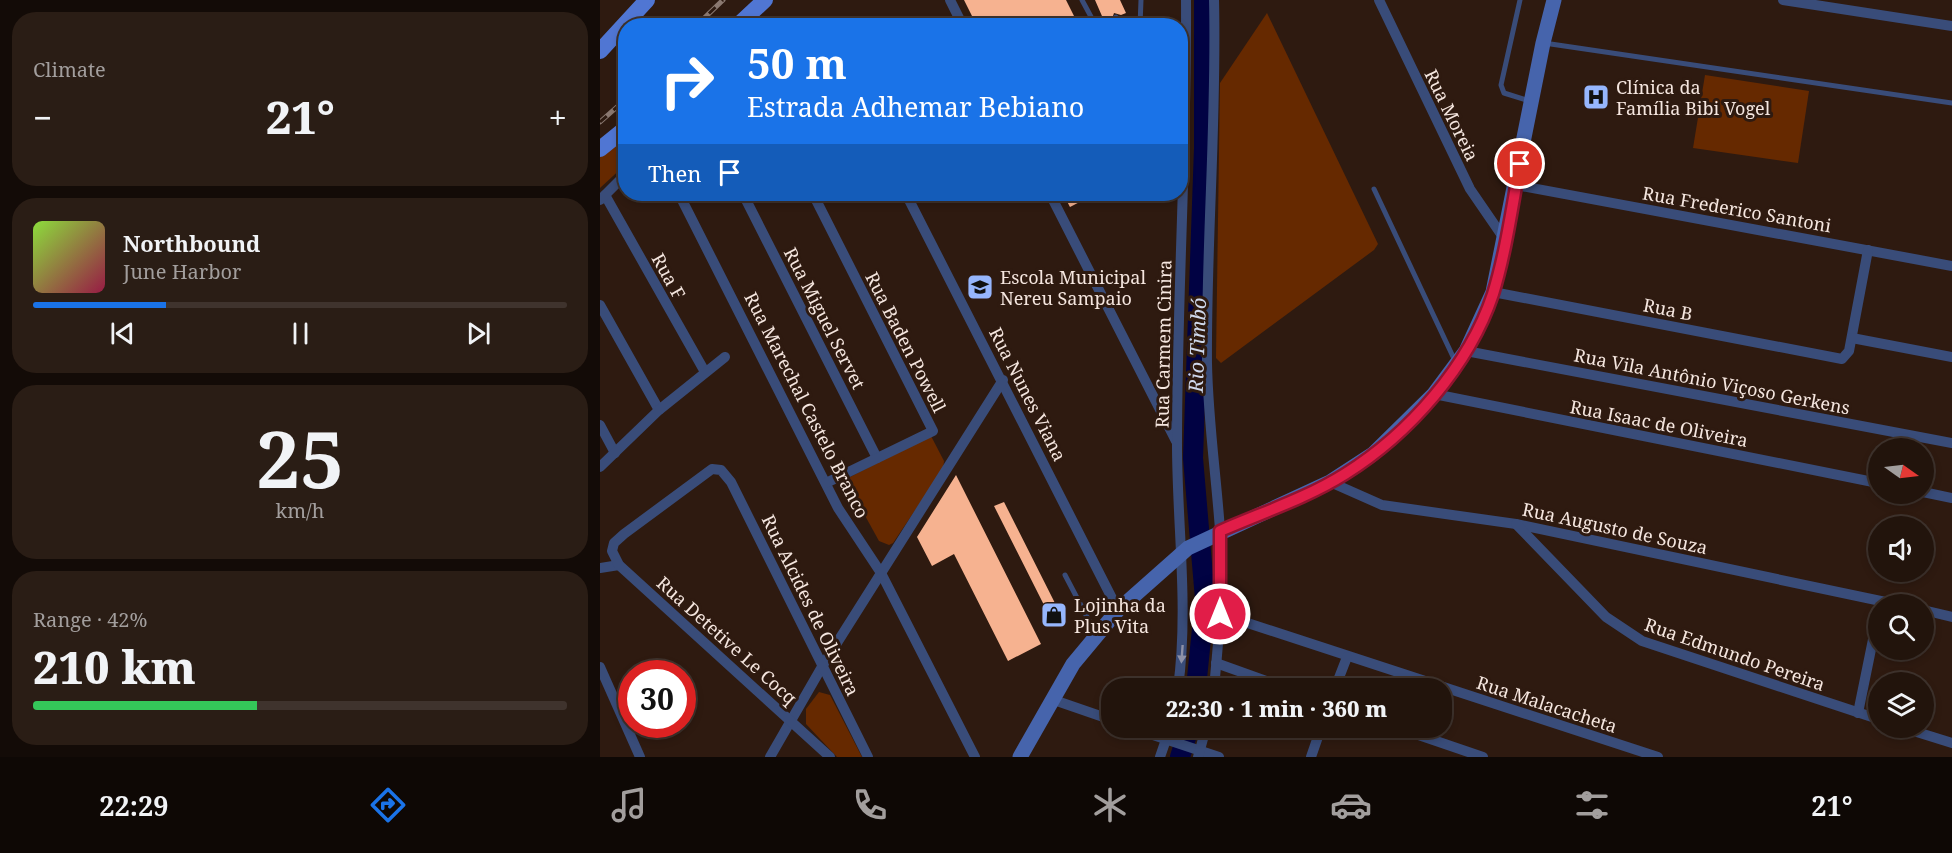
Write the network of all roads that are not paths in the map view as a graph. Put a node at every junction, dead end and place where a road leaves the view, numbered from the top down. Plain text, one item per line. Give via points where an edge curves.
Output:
1 (647, 0) edge
2 (765, 0) edge
3 (950, 0) edge
4 (1082, 0) edge
5 (1141, 0) edge
6 (1186, 0) edge
7 (1214, 0) edge
8 (1379, 0) edge
9 (1554, 0) edge
10 (1783, 0) edge
11 (1518, 2) edge
12 (630, 18) edge
13 (746, 18) edge
14 (959, 18) edge
15 (1092, 18) edge
16 (1140, 18) edge
17 (1186, 18) edge
18 (1952, 26) edge
19 (618, 31) edge
20 (1543, 43) junction
21 (600, 51) edge
22 (1532, 101) junction
23 (1952, 103) edge
24 (618, 134) edge
25 (600, 149) edge
26 (618, 182) edge
27 (1516, 185) junction
28 (1374, 189) dead end
29 (602, 198) edge
30 (684, 201) edge
31 (747, 201) edge
32 (817, 201) edge
33 (910, 201) edge
34 (1054, 201) edge
35 (1182, 201) edge
36 (1505, 240) junction
37 (1868, 250) junction
38 (1952, 266) edge
39 (1493, 292) junction
40 (600, 305) edge
41 (1852, 338) junction
42 (1466, 351) junction
43 (724, 357) dead end
44 (1952, 357) edge
45 (1457, 364) junction
46 (705, 372) junction
47 (1003, 380) junction
48 (1434, 394) junction
49 (659, 410) junction
50 (600, 425) edge
51 (1952, 442) edge
52 (1177, 444) junction
53 (615, 453) junction
54 (877, 458) junction
55 (600, 467) edge
56 (1868, 481) edge
57 (1330, 482) junction
58 (826, 483) junction
59 (1934, 494) edge
60 (1952, 498) edge
61 (1516, 524) junction
62 (1216, 533) junction
63 (1184, 551) junction
64 (619, 565) junction
65 (600, 568) edge
66 (881, 573) junction
67 (1065, 575) dead end
68 (1868, 600) edge
69 (1118, 610) junction
70 (1934, 612) edge
71 (1220, 614) junction
72 (1952, 616) edge
73 (1096, 633) junction
74 (1347, 657) junction
75 (1868, 660) edge
76 (1216, 663) junction
77 (823, 665) junction
78 (600, 667) edge
79 (1179, 678) edge
80 (1215, 678) edge
81 (1258, 678) edge
82 (1339, 678) edge
83 (1051, 699) junction
84 (1857, 713) junction
85 (1101, 716) edge
86 (1868, 716) edge
87 (792, 721) junction
88 (1934, 737) edge
89 (1162, 738) edge
90 (1171, 738) edge
91 (1318, 738) edge
92 (1427, 738) edge
93 (1171, 741) junction
94 (1952, 743) edge
95 (1198, 752) edge
96 (640, 757) edge
97 (770, 757) edge
98 (830, 757) edge
99 (868, 757) edge
100 (975, 757) edge
101 (1020, 757) edge
102 (1160, 757) edge
103 (1219, 757) edge
104 (1311, 757) edge
105 (1483, 757) edge
106 (1658, 757) edge

1 - 12 main road
2 - 13 main road
3 - 14 street
4 - 15 lane
5 - 16 lane
6 - 17 street, Rua Carmem Cinira
7 - 62 street via 1216,77 1207,359
8 - 36 street, Rua Moreia via 1470,189
9 - 20 main road
10 - 18 street
11 - 22 lane via 1502,90
19 - 21 main road
20 - 22 main road
20 - 23 lane
22 - 27 main road
24 - 25 main road
26 - 29 street
27 - 36 main road
27 - 37 street, Rua Frederico Santoni
28 - 45 lane
29 - 46 street, Rua F
30 - 58 street, Rua Marechal Castelo Branco
31 - 54 street, Rua Miguel Servet
32 - 54 street, Rua Baden Powell via 933,430
33 - 47 street, Rua Nunes Viana
34 - 52 street
35 - 52 street, Rua Carmem Cinira
36 - 39 main road
37 - 38 street, Rua Frederico Santoni
37 - 41 street
39 - 41 street, Rua B via 1837,359 1847,355
39 - 42 main road
40 - 49 street
41 - 44 street
42 - 45 main road
42 - 51 street, Rua Vila Antônio Viçoso Gerkens
43 - 46 street
45 - 48 main road
46 - 49 street
47 - 66 street
47 - 69 street, Rua Nunes Viana
48 - 56 street, Rua Isaac de Oliveira
48 - 57 main road via 1373,454
49 - 53 street
50 - 53 street
52 - 63 street, Rua Carmem Cinira
53 - 55 street
54 - 58 street, Rua Baden Powell
57 - 61 street, Rua Augusto de Souza via 1382,504
57 - 62 main road
58 - 66 street, Rua Marechal Castelo Branco
59 - 60 street
61 - 68 street, Rua Augusto de Souza
61 - 84 street, Rua Edmundo Pereira via 1606,617 1627,633 1660,649
62 - 63 main road
62 - 71 street
63 - 69 main road
63 -> 79 street, Rua Carmem Cinira
64 - 65 street
64 - 77 street, Rua Alcides de Oliveira via 612,551 614,543 705,473 721,470 731,482
64 - 87 street, Rua Detetive Le Cocq
66 - 77 street
66 - 100 street, Rua Marechal Castelo Branco
67 - 73 lane
69 - 73 main road
70 - 72 street
71 - 74 street, Rua Malacacheta
71 - 76 street
73 - 83 main road
74 - 82 street
74 - 106 street, Rua Malacacheta
75 - 84 street
76 - 80 street
76 - 81 street
77 - 87 street
77 - 99 street, Rua Alcides de Oliveira
78 - 96 street
83 - 85 street
83 - 101 main road
84 - 86 street, Rua Edmundo Pereira
87 - 97 street
87 - 98 street, Rua Detetive Le Cocq
88 - 94 street
89 - 93 street
90 - 93 street
91 - 104 street
92 - 105 street
93 - 95 street
93 - 102 street
95 - 103 street

